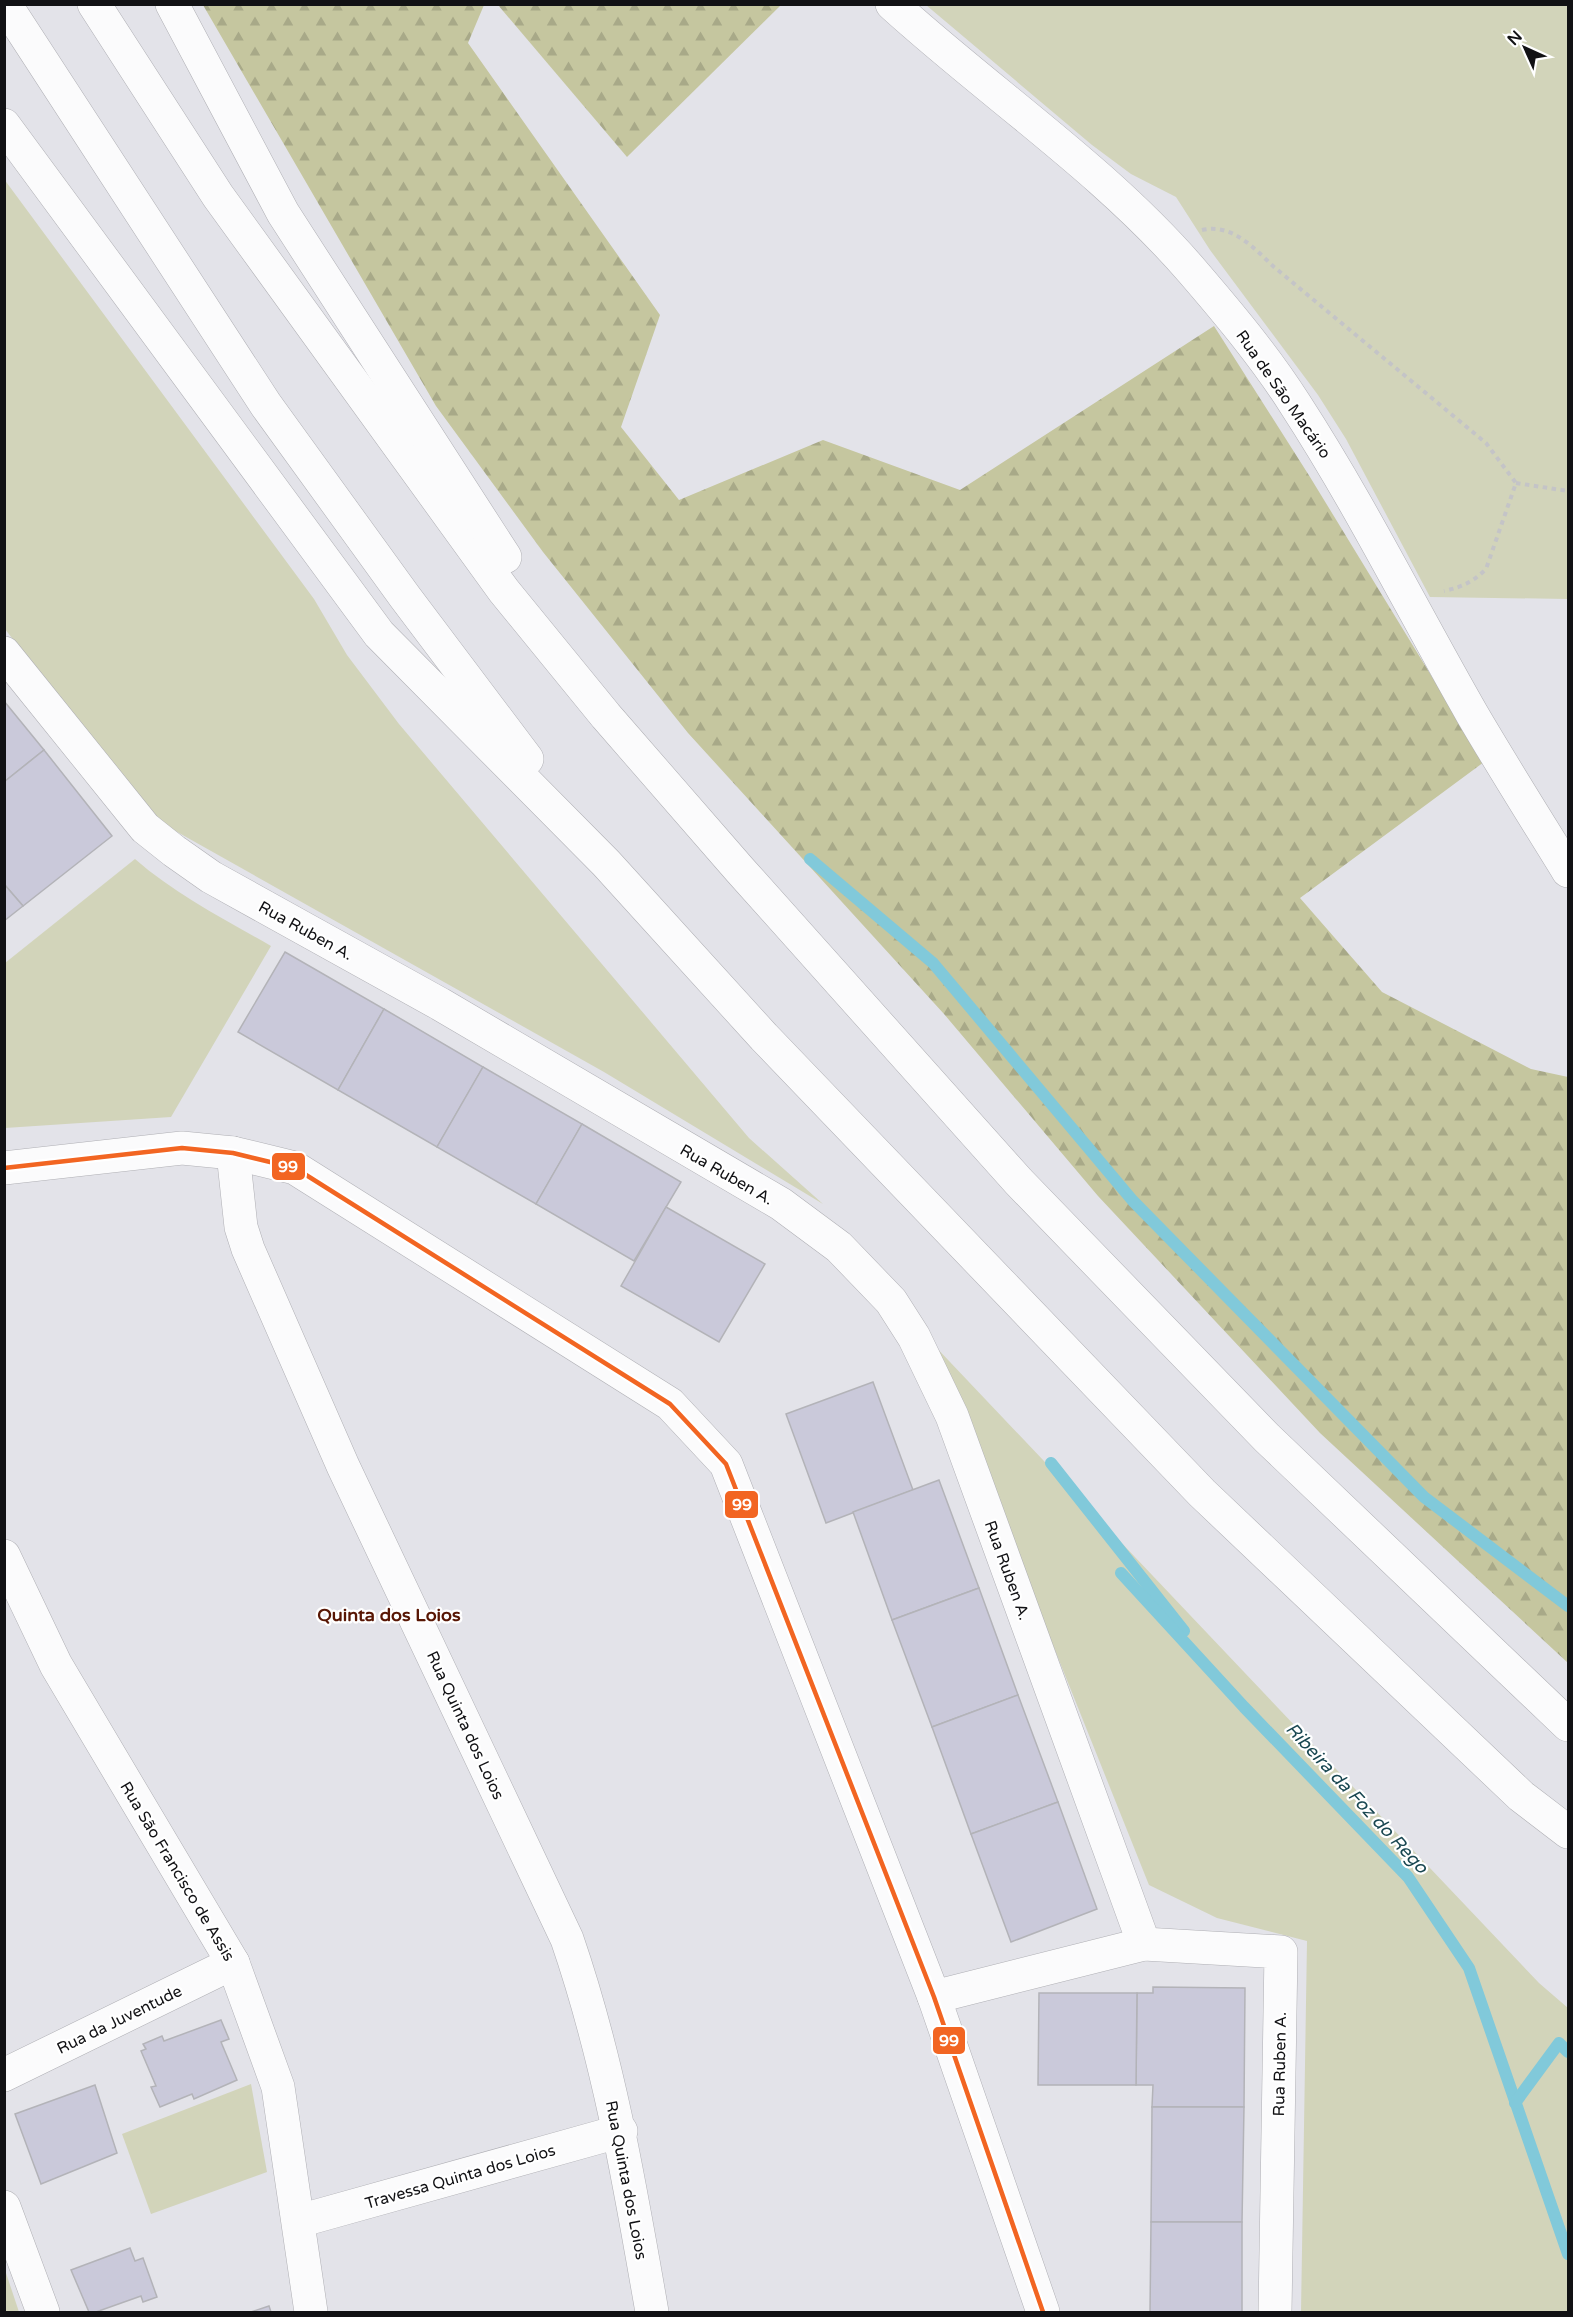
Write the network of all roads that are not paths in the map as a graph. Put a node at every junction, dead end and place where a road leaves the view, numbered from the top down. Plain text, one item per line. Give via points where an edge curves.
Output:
1 (5, 4) edge
2 (94, 4) edge
3 (172, 4) edge
4 (892, 4) edge
5 (4, 125) edge
6 (4, 653) edge
7 (606, 716) junction
8 (606, 863) junction
9 (1569, 871) edge
10 (233, 1153) junction
11 (4, 1168) edge
12 (4, 1556) edge
13 (1569, 1725) edge
14 (1569, 1832) edge
15 (1144, 1944) junction
16 (233, 1963) junction
17 (934, 1997) junction
18 (4, 2075) edge
19 (621, 2131) junction
20 (4, 2207) edge
21 (299, 2221) junction
22 (43, 2313) edge
23 (311, 2313) edge
24 (652, 2313) edge
25 (1043, 2313) edge
26 (1275, 2313) edge

1 - 8 main road via 266,405
2 - 7 main road via 218,196 504,591
3 - 7 main road via 283,213
4 - 9 main road, Rua de São Macário via 1083,166 1170,249 1224,309 1294,402 1333,464 1473,715
5 - 8 main road via 379,634
6 - 15 main road, Rua Ruben A. via 145,828 174,851 210,877 440,1004 781,1204 839,1247 891,1301 914,1337 952,1416
7 - 13 main road via 1019,1182 1268,1437
8 - 14 main road via 764,1037 1202,1493 1521,1796
10 - 11 main road via 182,1149
10 - 17 main road via 295,1168 670,1404 726,1464
10 - 19 main road, Rua Quinta dos Loios via 248,1249 343,1466 567,1939
12 - 16 main road, Rua São Francisco de Assis via 56,1665
15 - 17 main road, Rua Ruben A.
15 - 26 main road, Rua Ruben A. via 1281,1952
16 - 18 main road, Rua da Juventude
16 - 21 main road, Rua São Francisco de Assis via 278,2087
17 - 25 main road
19 - 21 main road, Travessa Quinta dos Loios
19 - 24 main road, Rua Quinta dos Loios
20 - 22 main road
21 - 23 main road, Rua São Francisco de Assis

